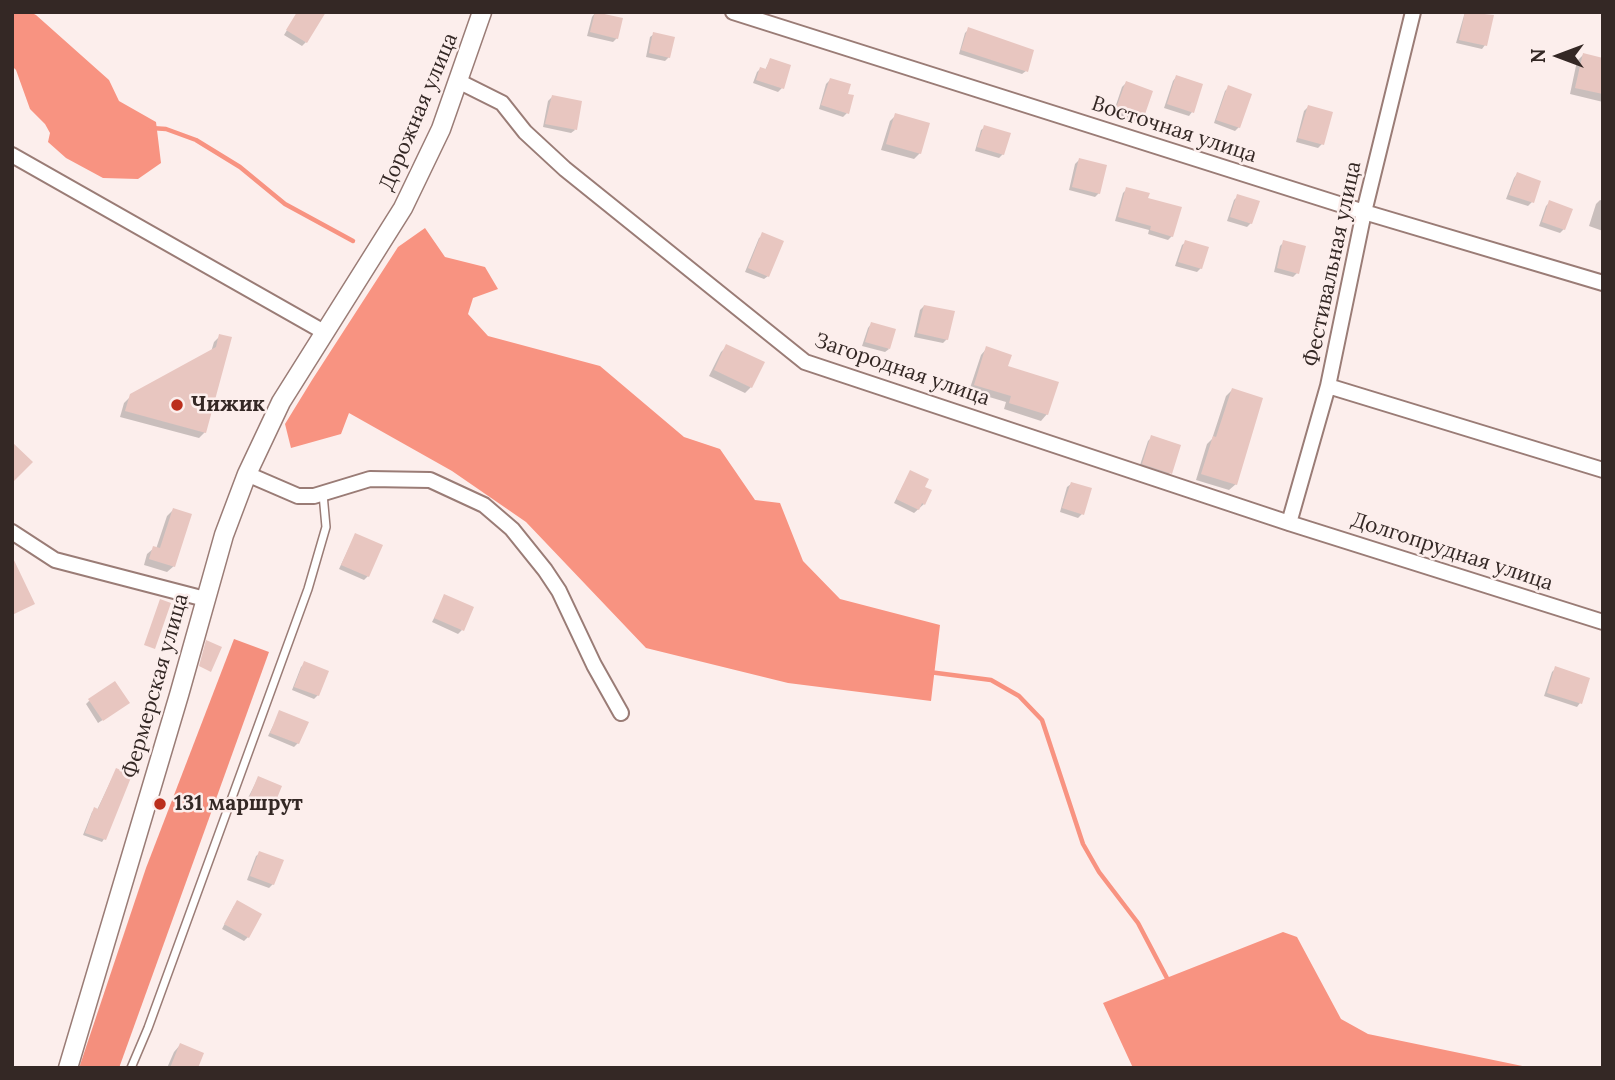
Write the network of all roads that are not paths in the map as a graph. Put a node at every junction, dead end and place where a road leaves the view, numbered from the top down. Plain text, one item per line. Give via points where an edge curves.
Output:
1 (482, 12) edge
2 (733, 12) edge
3 (1413, 12) edge
4 (458, 81) junction
5 (12, 155) edge
6 (1364, 212) junction
7 (1603, 284) edge
8 (324, 332) junction
9 (1328, 386) junction
10 (1603, 470) edge
11 (247, 474) junction
12 (323, 493) junction
13 (1289, 523) junction
14 (12, 532) edge
15 (205, 599) junction
16 (1603, 622) edge
17 (621, 713) dead end
18 (68, 1068) edge
19 (131, 1068) edge

1 - 4 street, Дорожная улица
2 - 6 street, Восточная улица
3 - 6 street, Фестивальная улица
4 - 8 street, Дорожная улица via 403,208
4 - 13 street, Загородная улица via 502,103 565,169 805,362
5 - 8 street
6 - 7 street, Восточная улица
6 - 9 street, Фестивальная улица
8 - 11 street, Фермерская улица via 281,402
9 - 10 street
9 - 13 street, Фестивальная улица
11 - 12 street via 298,496
11 - 15 street, Фермерская улица
12 - 17 street via 370,479 430,480 484,505 512,528 559,591
12 - 19 lane via 326,527 308,589
13 - 16 street, Долгопрудная улица
14 - 15 street via 55,560
15 - 18 street, Фермерская улица

